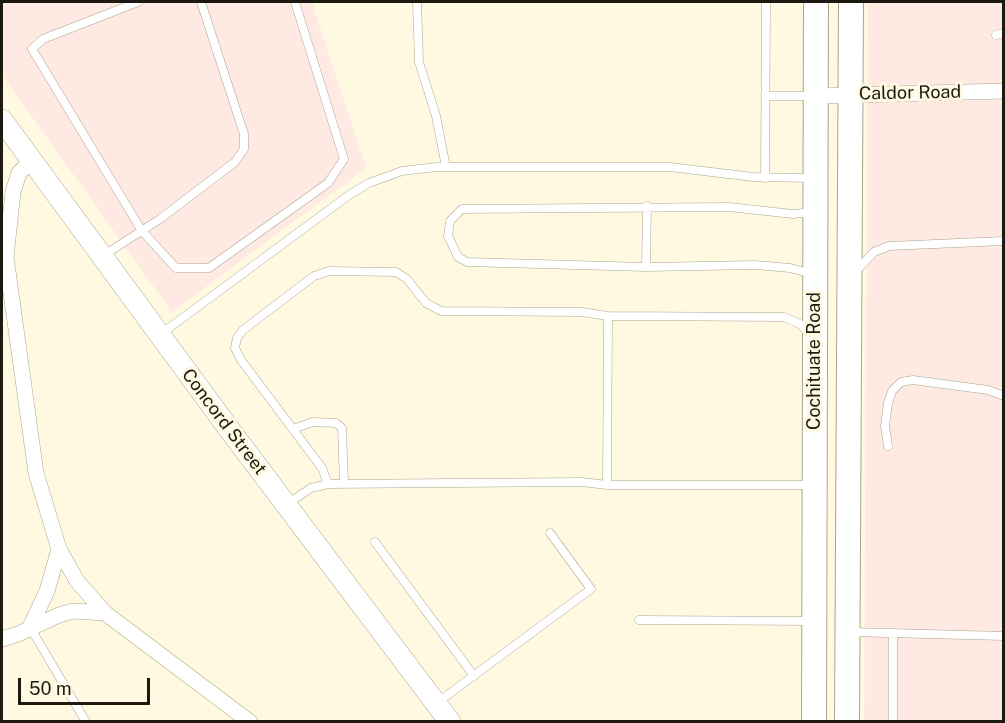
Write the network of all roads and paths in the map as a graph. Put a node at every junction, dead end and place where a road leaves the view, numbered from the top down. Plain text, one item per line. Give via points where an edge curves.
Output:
1 (138, 2) edge
2 (201, 2) edge
3 (295, 2) edge
4 (417, 2) edge
5 (766, 2) edge
6 (816, 2) edge
7 (851, 2) edge
8 (1004, 91) edge
9 (850, 95) junction
10 (765, 96) junction
11 (816, 96) junction
12 (2, 120) edge
13 (31, 161) junction
14 (446, 167) junction
15 (765, 178) junction
16 (815, 178) junction
17 (647, 206) junction
18 (815, 212) junction
19 (142, 231) junction
20 (4, 235) edge
21 (1004, 241) edge
22 (102, 257) junction
23 (646, 267) junction
24 (814, 274) junction
25 (849, 285) junction
26 (608, 316) junction
27 (160, 335) junction
28 (815, 342) junction
29 (1004, 396) edge
30 (293, 429) junction
31 (888, 446) dead end
32 (328, 484) junction
33 (344, 484) junction
34 (814, 484) junction
35 (607, 485) junction
36 (286, 505) junction
37 (550, 533) dead end
38 (375, 542) dead end
39 (58, 549) junction
40 (105, 613) junction
41 (639, 620) dead end
42 (814, 621) junction
43 (30, 627) junction
44 (847, 632) junction
45 (893, 633) junction
46 (1004, 636) edge
47 (2, 639) edge
48 (474, 676) junction
49 (436, 704) junction
50 (86, 722) edge
51 (250, 722) edge
52 (450, 722) edge
53 (814, 722) edge
54 (847, 722) edge
55 (893, 722) edge

1 - 19 lane via 43,39 32,49
2 - 19 lane via 244,135 244,149 235,162
3 - 19 lane via 344,159 328,183 209,268 176,268
4 - 14 lane via 419,62 436,116
5 - 10 lane
6 - 11 main road, Cochituate Road
7 - 9 main road, Cochituate Road
8 - 9 street, Caldor Road
9 - 11 street, Caldor Road
9 - 25 main road, Cochituate Road
10 - 11 lane
10 - 15 lane
11 - 16 main road, Cochituate Road
12 - 13 main road, Concord Street
13 - 20 street via 17,178
13 - 22 main road, Concord Street
14 - 15 lane via 670,167
14 - 27 lane via 391,174 360,189
15 - 16 lane
16 - 18 main road, Cochituate Road
17 - 18 lane
17 - 23 lane
17 - 23 lane via 462,208 450,221 448,236 458,257 467,262
18 - 24 main road, Cochituate Road
19 - 22 lane
20 - 39 street via 29,432 42,499
21 - 25 lane via 889,246 874,252 861,264
22 - 27 main road, Concord Street
23 - 24 lane via 755,265
24 - 28 main road, Cochituate Road
25 - 44 main road, Cochituate Road
26 - 28 lane via 784,317 800,324
26 - 30 lane via 587,312 441,311 426,303 407,279 396,272 318,273 243,330 235,343 241,360
26 - 35 lane
27 - 36 main road, Concord Street
28 - 34 main road, Cochituate Road
29 - 31 lane via 988,390 913,380 902,382 892,391 888,403
30 - 32 lane via 322,468
30 - 33 lane via 313,422 336,423 342,428
32 - 33 lane
32 - 36 lane via 311,488
33 - 35 lane
34 - 35 lane
34 - 42 main road, Cochituate Road
36 - 49 main road, Concord Street
37 - 48 lane via 591,589
38 - 48 lane
39 - 40 street via 77,581
39 - 43 street via 47,591
40 - 43 street via 73,611
40 - 51 street
41 - 42 lane
42 - 53 main road, Cochituate Road
43 - 47 street
43 - 50 lane
44 - 45 lane
44 - 54 main road, Cochituate Road
45 - 46 lane
45 - 55 lane
48 - 49 lane
49 - 52 main road, Concord Street

